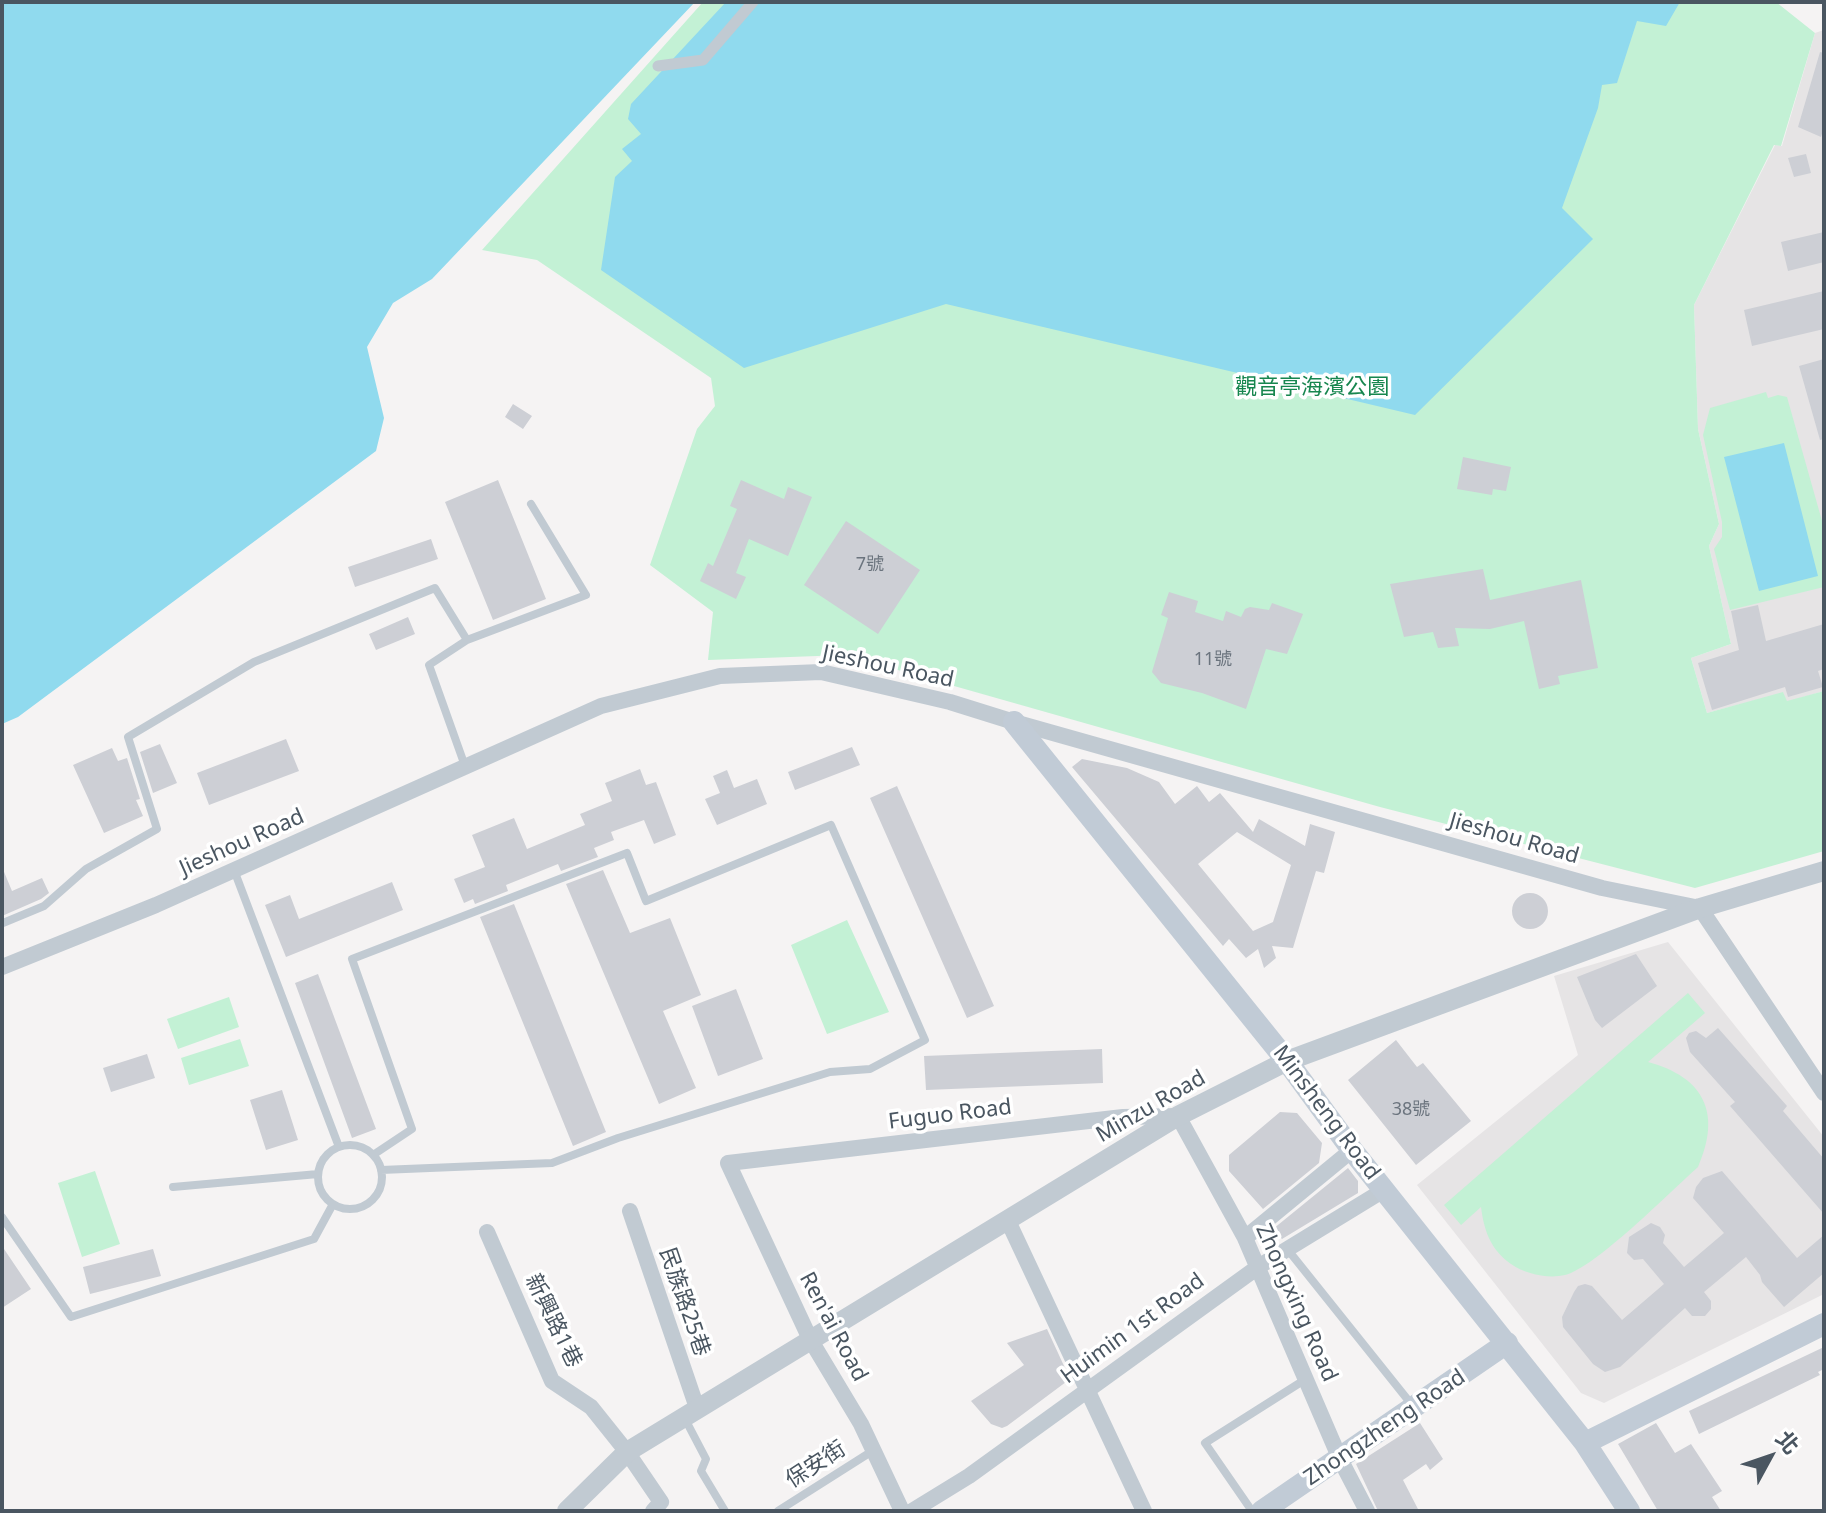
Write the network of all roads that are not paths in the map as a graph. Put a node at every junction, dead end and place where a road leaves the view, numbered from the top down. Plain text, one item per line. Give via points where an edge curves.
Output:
1 (753, 2) edge
2 (658, 66) dead end
3 (531, 504) dead end
4 (467, 640) junction
5 (1014, 722) junction
6 (466, 767) junction
7 (234, 870) junction
8 (1824, 871) edge
9 (1700, 908) junction
10 (3, 923) edge
11 (2, 967) edge
12 (1287, 1061) junction
13 (1824, 1093) edge
14 (1178, 1116) junction
15 (339, 1147) junction
16 (1352, 1150) junction
17 (373, 1155) junction
18 (728, 1163) joint
19 (381, 1170) junction
20 (318, 1174) junction
21 (173, 1187) dead end
22 (1384, 1190) junction
23 (333, 1204) junction
24 (630, 1211) dead end
25 (2, 1217) edge
26 (1008, 1221) junction
27 (487, 1232) dead end
28 (1245, 1238) junction
29 (1288, 1250) junction
30 (1258, 1267) junction
31 (1824, 1324) edge
32 (810, 1339) junction
33 (1507, 1343) junction
34 (1306, 1379) junction
35 (1088, 1389) junction
36 (1414, 1408) junction
37 (690, 1412) junction
38 (1585, 1443) junction
39 (874, 1450) junction
40 (627, 1452) junction
41 (1340, 1459) junction
42 (567, 1511) edge
43 (653, 1511) edge
44 (725, 1511) edge
45 (778, 1511) edge
46 (902, 1511) edge
47 (912, 1511) edge
48 (1144, 1511) edge
49 (1252, 1511) edge
50 (1262, 1511) edge
51 (1367, 1511) edge
52 (1629, 1511) edge

1 - 2 street via 703,60
3 - 4 lane via 586,595
4 - 6 lane via 429,665
4 - 10 lane via 435,588 254,662 128,737 157,829 86,869 44,906
5 - 6 street, Jieshou Road via 821,672 720,676 601,706
5 - 9 street, Jieshou Road via 1602,888
5 - 12 main road, Minsheng Road
6 - 7 street, Jieshou Road
7 - 11 street, Jieshou Road
7 - 15 lane
8 - 9 street, Minzu Road
9 - 12 street, Minzu Road
9 - 13 street
12 - 14 street, Minzu Road
12 - 16 main road, Minsheng Road
14 - 18 street, Fuguo Road via 1123,1117
14 - 26 street, Minzu Road
14 - 28 street, Zhongxing Road
15 - 17 lane via 357,1146
15 - 20 lane via 325,1157
16 - 22 main road, Minsheng Road
16 - 28 street
17 - 19 lane
17 - 19 lane via 412,1129 352,959 627,853 646,901 831,825 925,1040 870,1069 830,1072 552,1163
18 - 32 street, Ren'ai Road
19 - 23 lane via 379,1191 364,1206
20 - 21 lane
20 - 23 lane via 322,1191
22 - 29 street, Huimin 1st Road
22 - 33 main road, Minsheng Road
23 - 25 lane via 314,1239 71,1317
24 - 37 street, 民族路25巷
26 - 32 street, Minzu Road
26 - 35 street
27 - 40 street, 新興路1巷 via 552,1381 591,1407
28 - 30 street, Zhongxing Road
29 - 30 street, Huimin 1st Road
29 - 36 lane
30 - 34 street, Zhongxing Road
30 - 35 street, Huimin 1st Road
31 - 38 main road
32 - 37 street, Minzu Road
32 - 39 street, Ren'ai Road
33 - 36 main road, Zhongzheng Road
33 - 38 main road, Minsheng Road
34 - 41 street, Zhongxing Road
34 - 49 lane via 1205,1443
35 - 47 street, Huimin 1st Road
35 - 48 street
36 - 41 main road, Zhongzheng Road
37 - 40 street, Minzu Road
37 - 44 lane via 706,1459 701,1471
38 - 52 main road, Minsheng Road
39 - 45 lane, 保安街
39 - 46 street, Ren'ai Road
40 - 42 street, Minzu Road
40 - 43 street, 新興路1巷 via 661,1502
41 - 50 main road, Zhongzheng Road
41 - 51 street, Zhongxing Road

